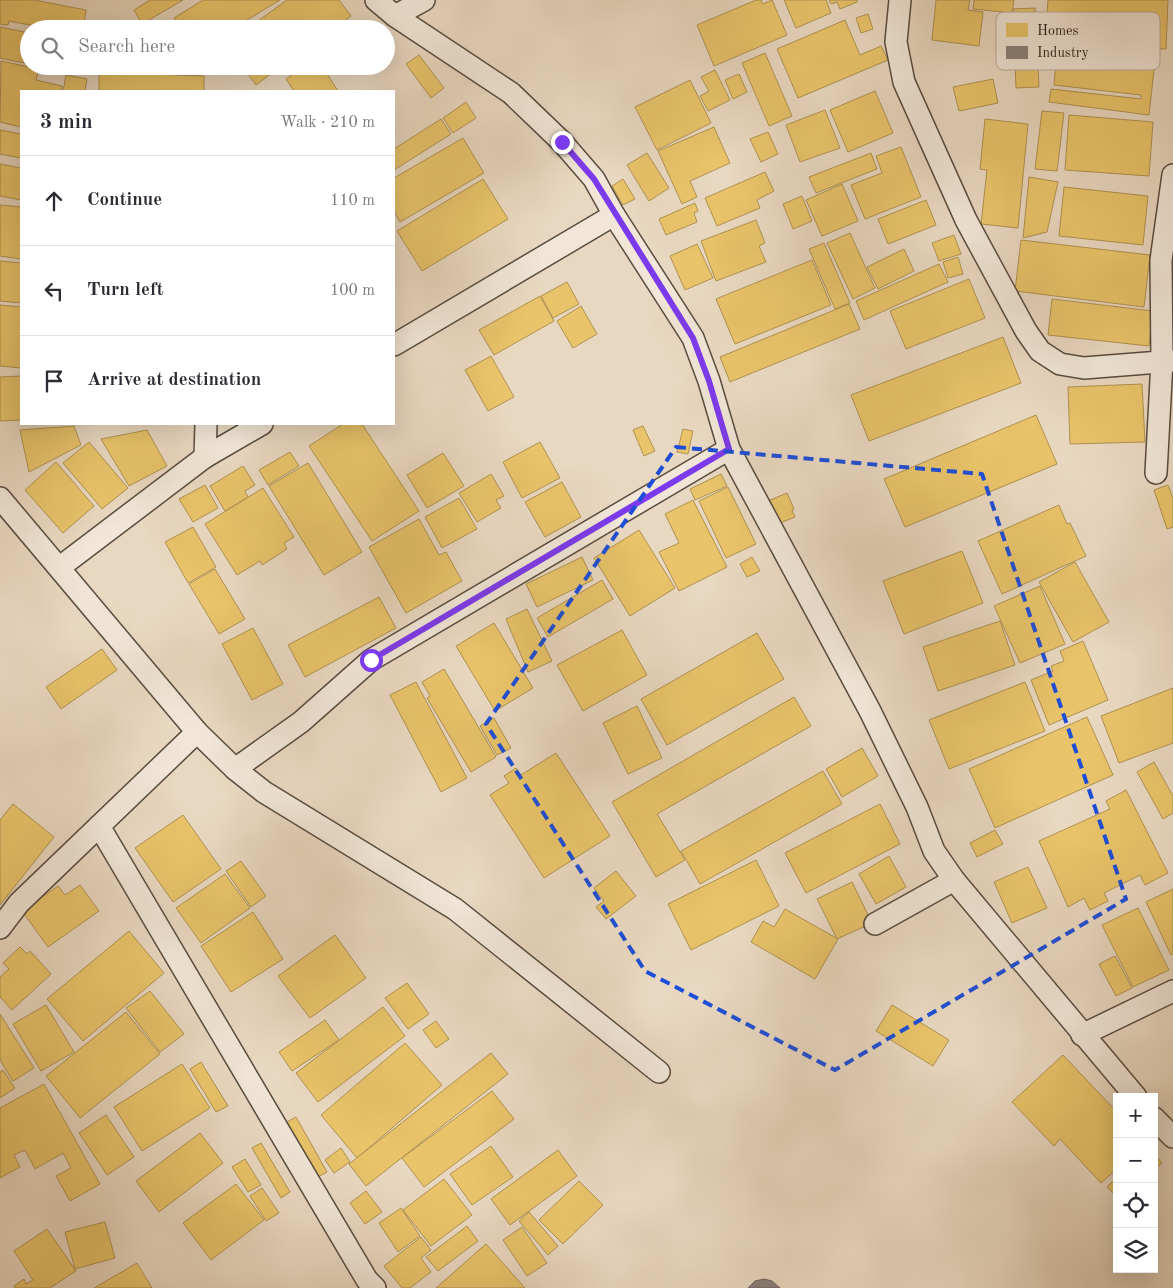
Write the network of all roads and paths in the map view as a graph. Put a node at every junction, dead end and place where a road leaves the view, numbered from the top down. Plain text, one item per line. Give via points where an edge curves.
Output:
1 (376, 0) edge
2 (424, 0) edge
3 (900, 0) edge
4 (395, 16) junction
5 (1173, 175) edge
6 (614, 215) junction
7 (395, 344) edge
8 (1167, 361) edge
9 (206, 425) edge
10 (260, 425) edge
11 (729, 449) junction
12 (205, 458) junction
13 (1156, 473) dead end
14 (0, 498) edge
15 (60, 567) junction
16 (197, 732) junction
17 (235, 770) junction
18 (99, 826) junction
19 (954, 880) junction
20 (875, 924) dead end
21 (0, 928) edge
22 (1173, 991) edge
23 (1082, 1035) junction
24 (659, 1072) dead end
25 (1133, 1093) edge
26 (1158, 1122) edge
27 (1173, 1137) edge
28 (365, 1285) edge

1 - 4 street
2 - 4 street
3 - 8 street via 896,42 904,82 966,220 1040,351 1060,364 1084,368
4 - 6 street via 511,92 594,179
5 - 8 street via 1161,260
6 - 7 street
6 - 11 street via 693,338
8 - 13 street
9 - 12 street
10 - 12 street
11 - 17 street via 371,660 301,722
11 - 19 street via 870,711 917,807 934,850
12 - 15 street
14 - 15 street
15 - 16 street
16 - 17 street
16 - 18 street
17 - 24 street via 264,792 455,909
18 - 21 street via 19,903
18 - 28 street
19 - 20 street
19 - 23 street
22 - 23 street
23 - 25 street
26 - 27 street

